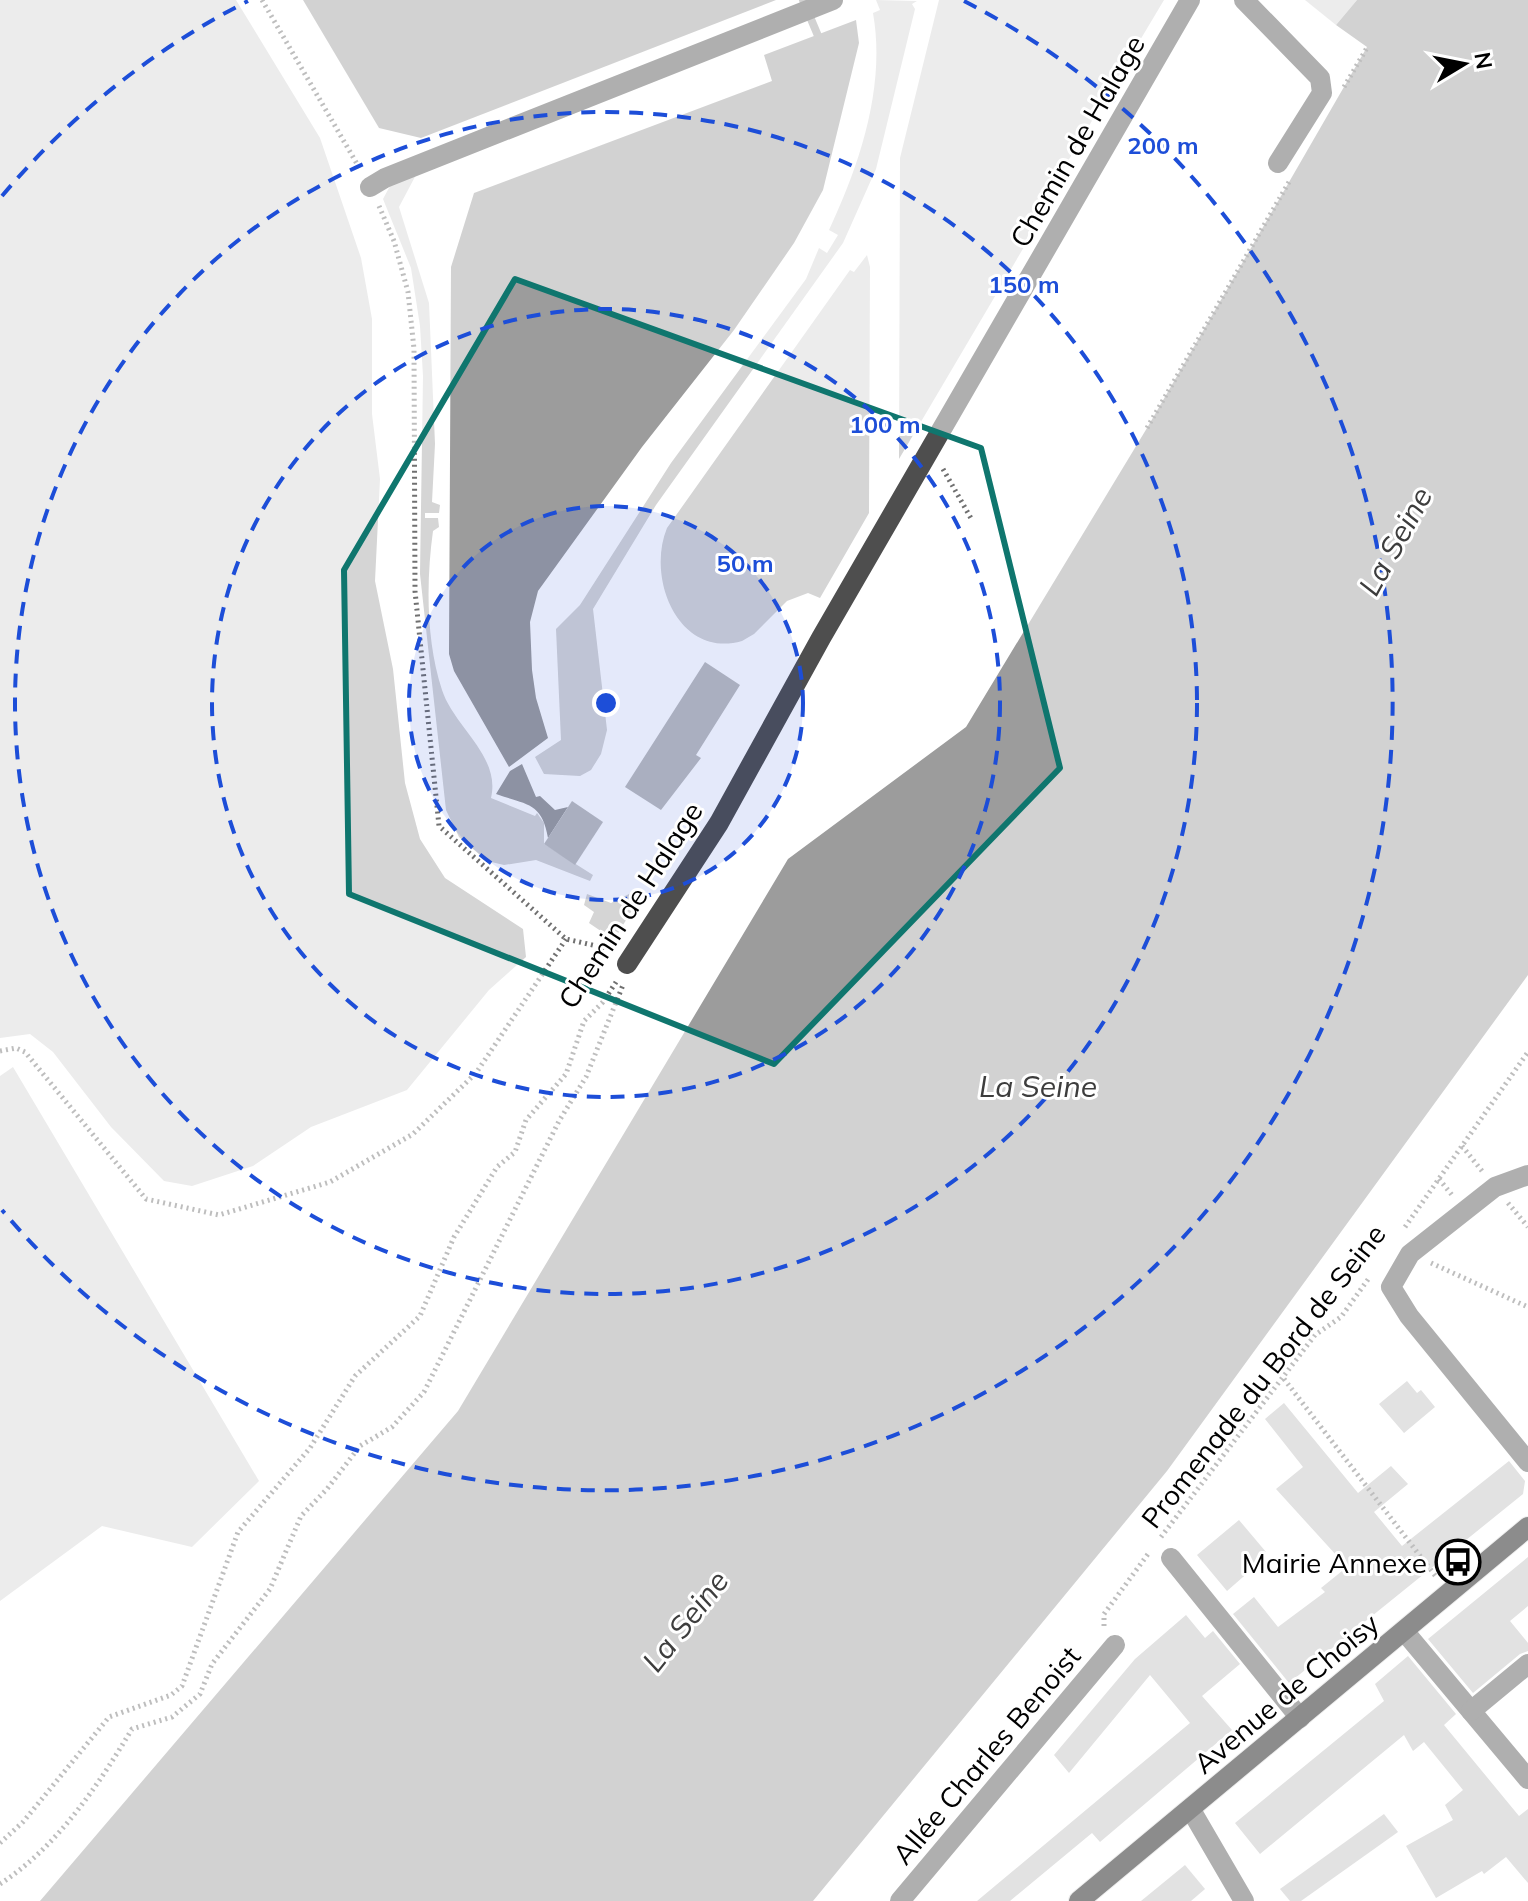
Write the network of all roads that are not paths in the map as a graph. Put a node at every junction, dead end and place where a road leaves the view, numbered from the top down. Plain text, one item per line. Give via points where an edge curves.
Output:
1 (833, 0) edge
2 (1190, 0) edge
3 (1244, 0) edge
4 (1287, 167) road end
5 (370, 187) road end
6 (627, 964) road end
7 (1528, 1175) edge
8 (1528, 1462) edge
9 (1528, 1527) edge
10 (1171, 1558) dead end
11 (1404, 1631) junction
12 (1113, 1648) road end
13 (1528, 1664) edge
14 (1471, 1711) junction
15 (1300, 1718) junction
16 (1528, 1779) edge
17 (1191, 1810) junction
18 (900, 1901) edge
19 (1079, 1901) edge
20 (1244, 1901) edge

1 - 5 street
2 - 6 street, Chemin de Halage via 719,823
3 - 4 street via 1320,78 1322,93
7 - 8 street via 1495,1187 1404,1246 1391,1287
9 - 11 main road, Avenue de Choisy
10 - 15 street
11 - 14 street
11 - 15 main road, Avenue de Choisy
12 - 18 street, Allée Charles Benoist
13 - 14 street
14 - 16 street
15 - 17 main road, Avenue de Choisy
17 - 19 main road, Avenue de Choisy
17 - 20 street

